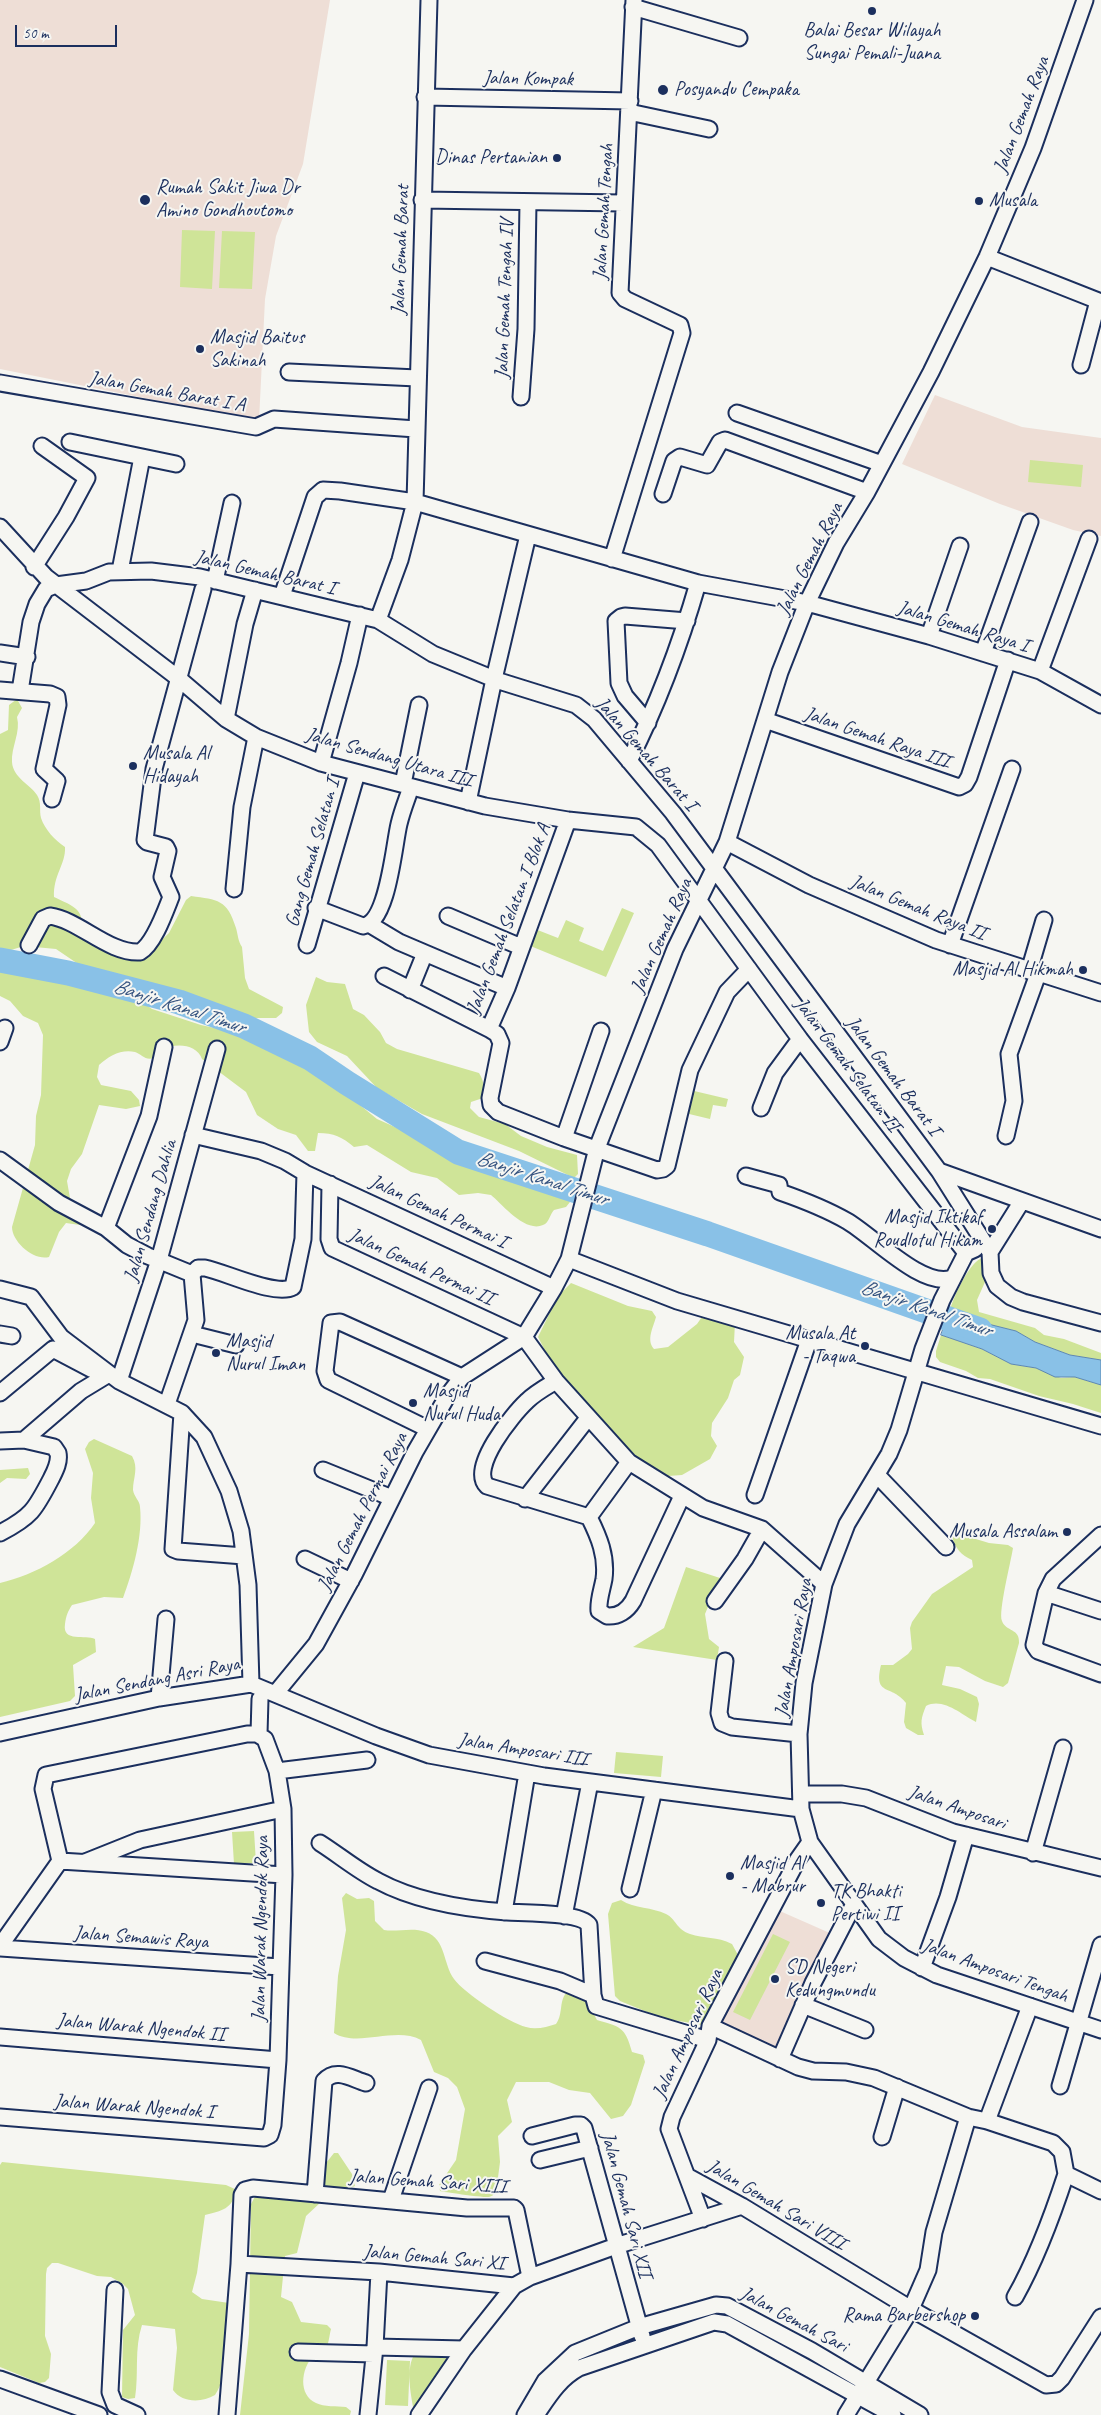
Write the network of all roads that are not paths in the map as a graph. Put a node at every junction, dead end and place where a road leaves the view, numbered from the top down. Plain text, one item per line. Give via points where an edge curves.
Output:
1 (429, 0) edge
2 (1085, 0) edge
3 (634, 4) edge
4 (739, 38) dead end
5 (425, 97) junction
6 (629, 106) junction
7 (709, 129) dead end
8 (422, 200) junction
9 (528, 202) junction
10 (623, 203) junction
11 (987, 257) junction
12 (1099, 301) edge
13 (1081, 366) dead end
14 (289, 372) dead end
15 (417, 378) junction
16 (0, 383) edge
17 (521, 397) dead end
18 (737, 414) dead end
19 (416, 429) junction
20 (70, 442) dead end
21 (42, 446) dead end
22 (142, 457) junction
23 (176, 464) dead end
24 (882, 464) junction
25 (867, 492) junction
26 (663, 494) dead end
27 (415, 502) junction
28 (232, 503) dead end
29 (1030, 522) dead end
30 (0, 527) edge
31 (528, 536) junction
32 (1089, 539) dead end
33 (960, 546) dead end
34 (612, 559) junction
35 (34, 567) junction
36 (120, 571) junction
37 (698, 583) junction
38 (56, 585) junction
39 (209, 585) junction
40 (255, 590) junction
41 (282, 596) junction
42 (807, 603) junction
43 (360, 615) junction
44 (378, 620) junction
45 (686, 622) junction
46 (929, 636) junction
47 (0, 653) edge
48 (984, 653) junction
49 (27, 658) junction
50 (1008, 660) junction
51 (1040, 671) junction
52 (178, 678) junction
53 (494, 679) junction
54 (0, 690) edge
55 (20, 692) junction
56 (419, 705) dead end
57 (1101, 705) edge
58 (226, 719) junction
59 (765, 720) junction
60 (648, 723) junction
61 (256, 737) junction
62 (629, 761) junction
63 (321, 763) junction
64 (1012, 769) dead end
65 (357, 773) junction
66 (407, 786) junction
67 (52, 799) dead end
68 (468, 802) junction
69 (568, 820) junction
70 (727, 842) junction
71 (714, 869) junction
72 (234, 889) dead end
73 (698, 900) junction
74 (316, 908) junction
75 (448, 916) dead end
76 (1044, 920) dead end
77 (369, 924) junction
78 (29, 945) dead end
79 (307, 945) dead end
80 (950, 945) junction
81 (521, 947) junction
82 (425, 953) junction
83 (749, 969) junction
84 (1033, 972) junction
85 (384, 976) dead end
86 (507, 988) junction
87 (410, 990) junction
88 (1101, 993) edge
89 (489, 1029) junction
90 (601, 1031) dead end
91 (800, 1039) junction
92 (164, 1047) dead end
93 (217, 1049) dead end
94 (760, 1108) dead end
95 (193, 1135) junction
96 (1006, 1136) dead end
97 (564, 1138) junction
98 (597, 1148) junction
99 (10, 1167) edge
100 (939, 1171) junction
101 (305, 1173) junction
102 (746, 1176) dead end
103 (330, 1184) junction
104 (1022, 1201) junction
105 (106, 1228) junction
106 (1101, 1229) edge
107 (988, 1248) junction
108 (966, 1253) junction
109 (569, 1259) junction
110 (158, 1260) junction
111 (192, 1274) junction
112 (952, 1278) junction
113 (554, 1288) junction
114 (0, 1289) edge
115 (1101, 1323) edge
116 (192, 1334) junction
117 (524, 1338) junction
118 (809, 1340) junction
119 (236, 1345) dead end
120 (917, 1371) junction
121 (111, 1377) junction
122 (462, 1377) junction
123 (556, 1381) junction
124 (0, 1393) edge
125 (167, 1404) junction
126 (182, 1413) junction
127 (588, 1418) junction
128 (1101, 1426) edge
129 (428, 1429) junction
130 (24, 1440) junction
131 (0, 1441) edge
132 (629, 1462) junction
133 (323, 1470) dead end
134 (878, 1476) junction
135 (755, 1495) dead end
136 (682, 1496) junction
137 (392, 1498) junction
138 (525, 1499) junction
139 (589, 1517) junction
140 (762, 1529) junction
141 (0, 1533) edge
142 (1101, 1535) edge
143 (946, 1548) dead end
144 (244, 1556) junction
145 (305, 1559) dead end
146 (351, 1581) junction
147 (824, 1584) junction
148 (1046, 1593) junction
149 (715, 1601) dead end
150 (1101, 1611) edge
151 (166, 1619) dead end
152 (725, 1661) dead end
153 (1101, 1674) edge
154 (252, 1684) junction
155 (275, 1694) junction
156 (158, 1698) junction
157 (260, 1699) dead end
158 (0, 1733) edge
159 (253, 1734) junction
160 (799, 1734) junction
161 (1063, 1748) dead end
162 (368, 1760) dead end
163 (277, 1771) junction
164 (527, 1773) junction
165 (590, 1782) junction
166 (654, 1790) junction
167 (801, 1801) junction
168 (283, 1809) junction
169 (966, 1835) junction
170 (810, 1842) junction
171 (320, 1843) dead end
172 (1033, 1853) junction
173 (60, 1862) junction
174 (83, 1863) junction
175 (1100, 1866) edge
176 (284, 1875) junction
177 (630, 1889) dead end
178 (854, 1904) junction
179 (504, 1912) junction
180 (564, 1916) junction
181 (1101, 1945) edge
182 (0, 1947) edge
183 (485, 1962) dead end
184 (280, 1967) junction
185 (922, 1968) junction
186 (593, 1994) junction
187 (804, 2005) junction
188 (1030, 2006) junction
189 (1079, 2023) junction
190 (865, 2030) dead end
191 (1101, 2030) edge
192 (709, 2033) junction
193 (0, 2037) edge
194 (780, 2059) junction
195 (278, 2060) junction
196 (366, 2083) dead end
197 (1060, 2086) dead end
198 (897, 2087) junction
199 (429, 2088) dead end
200 (0, 2117) edge
201 (968, 2118) junction
202 (987, 2121) junction
203 (532, 2136) dead end
204 (882, 2137) dead end
205 (264, 2138) joint
206 (590, 2148) junction
207 (540, 2160) dead end
208 (1066, 2174) junction
209 (686, 2176) junction
210 (1101, 2191) edge
211 (322, 2195) junction
212 (391, 2200) junction
213 (742, 2206) junction
214 (703, 2219) junction
215 (616, 2246) junction
216 (239, 2264) junction
217 (379, 2272) junction
218 (530, 2277) junction
219 (514, 2286) junction
220 (115, 2290) dead end
221 (1015, 2297) dead end
222 (911, 2309) junction
223 (1101, 2317) edge
224 (639, 2328) junction
225 (646, 2345) junction
226 (464, 2349) junction
227 (375, 2351) junction
228 (298, 2352) dead end
229 (0, 2379) edge
230 (863, 2388) junction
231 (543, 2394) junction
232 (99, 2415) edge
233 (137, 2415) edge
234 (227, 2415) edge
235 (368, 2415) edge
236 (419, 2415) edge
237 (525, 2415) edge
238 (536, 2415) edge
239 (846, 2415) edge
240 (893, 2415) edge
241 (920, 2415) edge

1 - 5 street, Jalan Gemah Barat
2 - 11 street, Jalan Gemah Raya via 1033,148
3 - 4 street
3 - 6 street, Jalan Gemah Tengah
5 - 6 street, Jalan Kompak
5 - 8 street, Jalan Gemah Barat
6 - 7 street, Jalan Kompak
6 - 10 street, Jalan Gemah Tengah
8 - 9 street
8 - 15 street, Jalan Gemah Barat
9 - 10 street
9 - 17 street, Jalan Gemah Tengah IV via 526,329
10 - 34 street, Jalan Gemah Tengah via 620,293 625,299 680,324 682,333
11 - 12 street
11 - 24 street, Jalan Gemah Raya
12 - 13 street
14 - 15 street
15 - 19 street, Jalan Gemah Barat
16 - 19 street, Jalan Gemah Barat I A via 256,427 274,419
18 - 24 street
19 - 27 street, Jalan Gemah Barat
20 - 22 street
21 - 35 street via 87,478
22 - 23 street
22 - 36 street
24 - 25 street, Jalan Gemah Raya
25 - 26 street via 726,440 720,442 707,465 680,457 674,461
25 - 42 street, Jalan Gemah Raya via 836,543
27 - 31 street
27 - 41 street via 323,490 315,498
27 - 44 street, Jalan Gemah Barat via 400,560
28 - 39 street
29 - 48 street
30 - 35 street, Jalan Sendang Utara III
31 - 34 street
31 - 53 street
32 - 51 street
33 - 46 street
34 - 37 street
35 - 38 street, Jalan Sendang Utara III
36 - 38 street, Jalan Gemah Barat I
36 - 39 street, Jalan Gemah Barat I via 151,572
37 - 42 street
37 - 45 street
38 - 49 street via 46,589 37,604 31,622
38 - 52 street, Jalan Sendang Utara III
39 - 40 street, Jalan Gemah Barat I
39 - 52 street
40 - 41 street, Jalan Gemah Barat I
40 - 58 street
41 - 43 street, Jalan Gemah Barat I
42 - 46 street, Jalan Gemah Raya I
42 - 59 street, Jalan Gemah Raya
43 - 44 street, Jalan Gemah Barat I
43 - 63 street
44 - 53 street, Jalan Gemah Barat I via 433,654
45 - 60 street
45 - 60 street via 625,616 616,622 619,683
46 - 48 street, Jalan Gemah Raya I
47 - 49 street
48 - 50 street, Jalan Gemah Raya I
49 - 55 street
50 - 51 street, Jalan Gemah Raya I
50 - 59 street, Jalan Gemah Raya III via 969,777 959,787
51 - 57 street, Jalan Gemah Raya I
52 - 58 street, Jalan Sendang Utara III
52 - 78 street via 154,769 145,837 147,842 168,850 162,878 171,897 147,946 140,952 131,952 50,916 43,919
53 - 62 street, Jalan Gemah Barat I via 576,705 594,719
53 - 68 street
54 - 55 street
55 - 67 street via 53,694 58,699 44,769 57,781
56 - 66 street
58 - 61 street, Jalan Sendang Utara III
59 - 70 street, Jalan Gemah Raya
60 - 62 street
61 - 63 street, Jalan Sendang Utara III
61 - 72 street via 242,807
62 - 71 street, Jalan Gemah Barat I via 674,813
63 - 65 street, Jalan Sendang Utara III
64 - 80 street
65 - 66 street, Jalan Sendang Utara III
65 - 74 street, Gang Gemah Selatan I
66 - 68 street, Jalan Sendang Utara III
66 - 77 street via 384,896 378,914
68 - 69 street, Jalan Sendang Utara III
69 - 73 street, Jalan Sendang Utara III via 626,824 644,832 658,845
69 - 81 street, Jalan Gemah Selatan I Blok A
70 - 71 street, Jalan Gemah Raya
70 - 80 street, Jalan Gemah Raya II via 809,885
71 - 73 street, Jalan Gemah Raya
71 - 100 street, Jalan Gemah Barat I
73 - 83 street, Jalan Gemah Selatan II
73 - 98 street, Jalan Gemah Raya via 675,949
74 - 77 street via 363,926
74 - 79 street, Gang Gemah Selatan I
75 - 81 street
76 - 84 street
77 - 82 street
80 - 84 street, Jalan Gemah Raya II
81 - 86 street, Jalan Gemah Selatan I Blok A
82 - 86 street
82 - 87 street
83 - 91 street, Jalan Gemah Selatan II
83 - 98 street via 727,992 690,1070 667,1166 657,1170
84 - 88 street, Jalan Gemah Raya II
84 - 96 street via 1009,1054 1014,1101
85 - 87 street
86 - 89 street, Jalan Gemah Selatan I Blok A
87 - 89 street
89 - 97 street, Jalan Gemah Selatan I Blok A via 500,1039 491,1105 498,1112
90 - 97 street
91 - 94 street via 775,1073
91 - 108 street, Jalan Gemah Selatan II
92 - 105 street via 149,1116
93 - 95 street
95 - 101 street, Jalan Sendang Dahlia via 261,1151
95 - 110 street, Jalan Sendang Dahlia
97 - 98 street
98 - 109 street, Jalan Gemah Permai Raya
99 - 105 street via 71,1210
100 - 104 street
100 - 107 street, Jalan Gemah Barat I
101 - 103 street, Jalan Gemah Permai I
101 - 111 street via 302,1246 293,1287 284,1290 262,1286 205,1268 198,1268
102 - 112 street via 779,1185 780,1192 848,1222 921,1274 939,1281
103 - 113 street, Jalan Gemah Permai I
103 - 117 street, Jalan Gemah Permai II via 329,1239 332,1248
104 - 106 street
104 - 107 street
105 - 110 street via 127,1245
107 - 108 street
107 - 115 street via 993,1280 1011,1297 1039,1308
108 - 112 street, Jalan Amposari Raya
109 - 113 street, Jalan Gemah Permai Raya
109 - 118 street via 677,1300
110 - 111 street
110 - 121 street, Jalan Sendang Dahlia
111 - 116 street via 196,1312
112 - 120 street, Jalan Amposari Raya
113 - 117 street, Jalan Gemah Permai Raya
114 - 121 street, Jalan Sendang Asri Raya via 28,1296 61,1337
116 - 119 street
116 - 125 street
117 - 122 street, Jalan Gemah Permai Raya
117 - 123 street
118 - 120 street
118 - 135 street
120 - 128 street
120 - 134 street, Jalan Amposari Raya via 899,1430
121 - 124 street via 53,1349
121 - 125 street, Jalan Sendang Asri Raya
121 - 130 street via 81,1391
122 - 129 street, Jalan Gemah Permai Raya
122 - 129 street via 340,1322 332,1322 325,1371 328,1380
123 - 127 street
123 - 138 street via 526,1401 484,1458 481,1473 487,1486
125 - 126 street, Jalan Sendang Asri Raya
126 - 144 street, Jalan Sendang Asri Raya via 204,1437 229,1491 238,1517
126 - 144 street via 172,1548 176,1551
127 - 132 street
127 - 138 street
129 - 137 street, Jalan Gemah Permai Raya
130 - 131 street
130 - 141 street via 54,1448 58,1461 38,1504 26,1518
132 - 136 street
132 - 139 street
133 - 137 street
134 - 143 street
134 - 147 street, Jalan Amposari Raya via 847,1524
136 - 139 street via 630,1606 616,1616 600,1613 604,1557
136 - 140 street via 716,1514
137 - 146 street, Jalan Gemah Permai Raya
138 - 139 street
140 - 147 street
140 - 149 street
142 - 148 street via 1058,1573
144 - 154 street, Jalan Sendang Asri Raya
145 - 146 street
146 - 155 street, Jalan Gemah Permai Raya via 316,1644
147 - 160 street, Jalan Amposari Raya via 804,1683
148 - 150 street
148 - 153 street via 1035,1648
151 - 156 street
152 - 160 street via 719,1713 722,1723 732,1727
154 - 155 street, Jalan Amposari III
154 - 156 street, Jalan Sendang Asri Raya
155 - 164 street, Jalan Amposari III via 410,1749
156 - 158 street, Jalan Sendang Asri Raya
157 - 159 street
159 - 163 street, Jalan Warak Ngendok Raya via 265,1740
159 - 173 street via 50,1772 44,1779 43,1789
160 - 167 street, Jalan Amposari Raya
161 - 172 street
162 - 163 street
163 - 168 street, Jalan Warak Ngendok Raya
164 - 165 street, Jalan Amposari III
164 - 179 street
165 - 166 street, Jalan Amposari III
165 - 180 street
166 - 167 street, Jalan Amposari III
166 - 177 street
167 - 169 street, Jalan Amposari via 842,1794 866,1798
167 - 170 street, Jalan Amposari Raya
168 - 174 street via 140,1840
168 - 176 street, Jalan Warak Ngendok Raya
169 - 172 street, Jalan Amposari
169 - 185 street
170 - 178 street, Jalan Amposari Tengah
170 - 192 street, Jalan Amposari Raya via 798,1859
171 - 179 street via 393,1888 464,1908
172 - 175 street, Jalan Amposari
173 - 174 street
173 - 182 street
174 - 176 street
176 - 184 street, Jalan Warak Ngendok Raya
178 - 185 street, Jalan Amposari Tengah via 880,1939
178 - 187 street
179 - 180 street
180 - 186 street via 584,1920 589,1925
181 - 189 street
182 - 184 street, Jalan Semawis Raya
183 - 186 street via 560,1981
184 - 195 street, Jalan Warak Ngendok Raya
185 - 188 street, Jalan Amposari Tengah
186 - 192 street via 596,2006 601,2009
187 - 190 street
187 - 194 street
188 - 189 street, Jalan Amposari Tengah
188 - 202 street
189 - 191 street, Jalan Amposari Tengah
189 - 197 street
192 - 194 street
192 - 209 street, Jalan Amposari Raya via 670,2123 670,2134
193 - 195 street, Jalan Warak Ngendok II
194 - 198 street via 805,2070 858,2074
195 - 205 street, Jalan Warak Ngendok Raya via 273,2129
196 - 211 street via 343,2074 324,2081
198 - 201 street
198 - 204 street
199 - 212 street
200 - 205 street, Jalan Warak Ngendok I
201 - 202 street
201 - 222 street via 934,2232 929,2267
202 - 208 street via 1058,2146 1064,2156
203 - 206 street, Jalan Gemah Sari XII via 578,2124 584,2128
206 - 207 street
206 - 215 street, Jalan Gemah Sari XII
208 - 210 street
208 - 221 street via 1045,2237
209 - 213 street, Jalan Gemah Sari VIII
209 - 214 street, Jalan Gemah Sari VIII
211 - 212 street, Jalan Gemah Sari XIII
211 - 216 street, Jalan Gemah Sari XIII via 253,2188 245,2190 242,2195
212 - 218 street, Jalan Gemah Sari XIII via 467,2208 515,2208
213 - 214 street
213 - 222 street, Jalan Gemah Sari VIII
214 - 215 street
215 - 218 street, Jalan Gemah Sari XI
215 - 224 street, Jalan Gemah Sari XII
216 - 217 street, Jalan Gemah Sari XI
216 - 234 street
217 - 219 street, Jalan Gemah Sari XI
217 - 227 street
218 - 219 street, Jalan Gemah Sari XI
219 - 226 street
220 - 233 street via 110,2392 115,2405
222 - 223 street, Jalan Gemah Sari VIII via 1049,2385 1062,2378
222 - 230 street
224 - 225 street, Jalan Gemah Sari XII
224 - 230 street, Jalan Gemah Sari via 721,2305 797,2343
224 - 231 street, Jalan Gemah Sari via 575,2353 545,2381
225 - 230 street, Jalan Gemah Sari via 708,2323 728,2324
225 - 231 street, Jalan Gemah Sari via 579,2368
226 - 227 street
226 - 236 street
227 - 228 street
227 - 235 street
229 - 232 street
230 - 239 street
230 - 240 street, Jalan Gemah Sari
230 - 241 street, Jalan Gemah Sari
231 - 237 street, Jalan Gemah Sari
231 - 238 street, Jalan Gemah Sari

